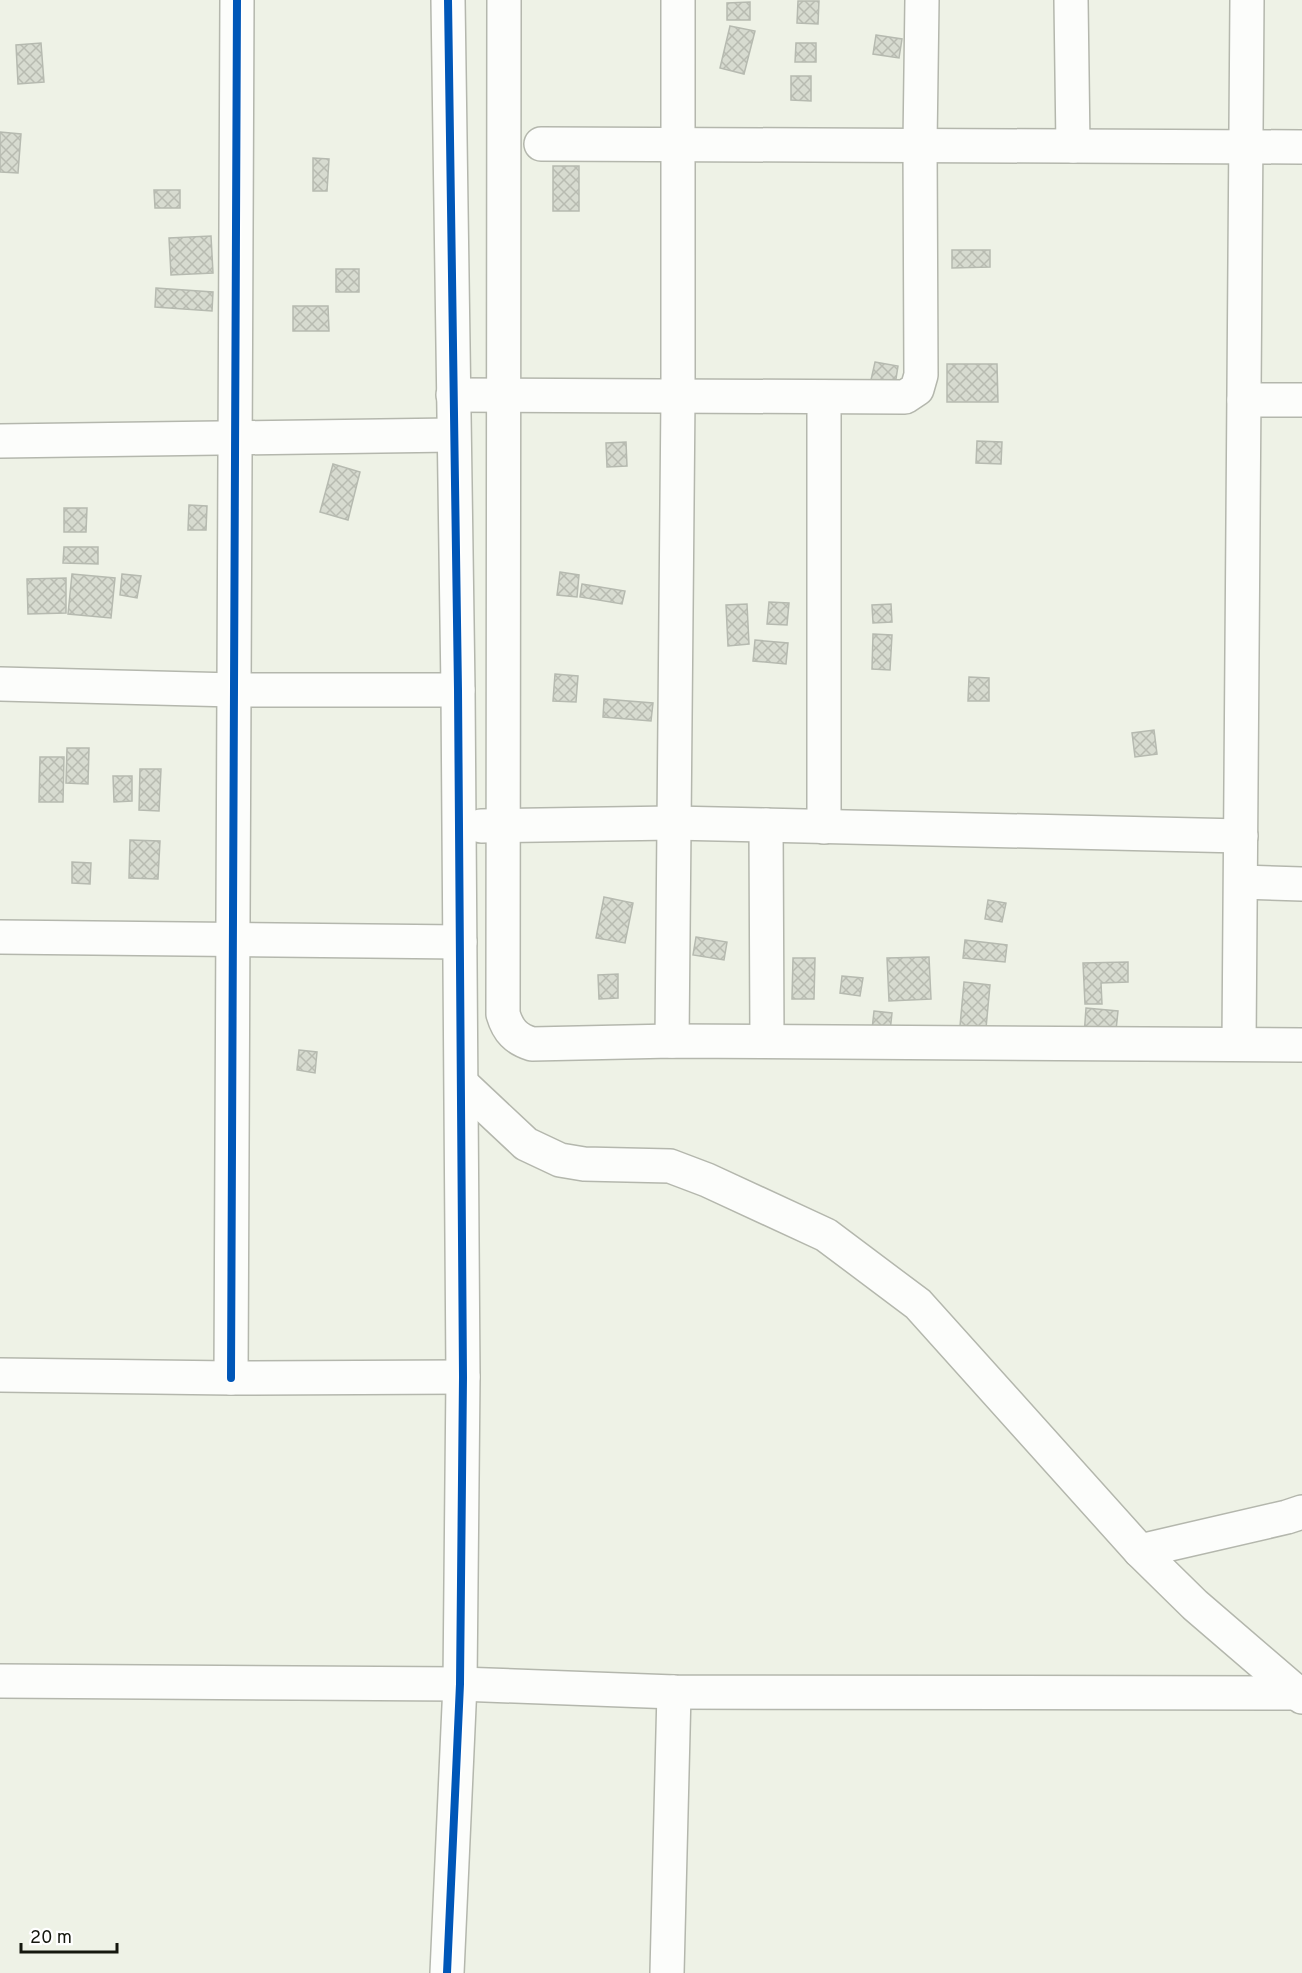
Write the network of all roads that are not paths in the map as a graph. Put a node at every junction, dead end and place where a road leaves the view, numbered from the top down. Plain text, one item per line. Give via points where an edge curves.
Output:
1 (237, 0) edge
2 (448, 0) edge
3 (504, 0) edge
4 (678, 0) edge
5 (922, 0) edge
6 (1071, 0) edge
7 (1247, 0) edge
8 (541, 144) dead end
9 (678, 144) junction
10 (920, 144) junction
11 (1073, 146) junction
12 (1246, 147) junction
13 (1302, 147) edge
14 (453, 395) junction
15 (503, 396) junction
16 (678, 396) junction
17 (824, 397) junction
18 (1244, 400) junction
19 (1302, 400) edge
20 (453, 435) junction
21 (235, 438) junction
22 (0, 441) edge
23 (0, 684) edge
24 (234, 690) junction
25 (458, 690) junction
26 (674, 823) junction
27 (502, 825) junction
28 (766, 825) junction
29 (459, 826) junction
30 (824, 827) junction
31 (1241, 836) junction
32 (1241, 882) junction
33 (1302, 884) edge
34 (0, 937) edge
35 (233, 940) junction
36 (460, 942) junction
37 (672, 1041) junction
38 (766, 1041) junction
39 (1239, 1044) junction
40 (1302, 1045) edge
41 (462, 1084) junction
42 (0, 1375) edge
43 (463, 1377) junction
44 (231, 1378) junction
45 (1302, 1512) edge
46 (1140, 1551) junction
47 (0, 1681) edge
48 (460, 1684) junction
49 (674, 1692) junction
50 (1300, 1694) edge
51 (447, 1973) edge
52 (667, 1973) edge

1 - 21 street
2 - 14 street
3 - 15 street
4 - 9 street
5 - 10 street
6 - 11 street
7 - 12 street
8 - 9 street
9 - 10 street
9 - 16 street
10 - 11 street
10 - 17 street via 918,389 905,397
11 - 12 street
12 - 13 street
12 - 18 street
14 - 15 street
14 - 20 street
15 - 16 street
15 - 27 street
16 - 17 street
16 - 26 street
17 - 30 street
18 - 19 street
18 - 31 street
20 - 21 street
20 - 25 street
21 - 22 street
21 - 24 street
23 - 24 street
24 - 25 street
24 - 35 street
25 - 29 street
26 - 27 street
26 - 28 street
26 - 37 street
27 - 29 street
27 - 37 street via 503,1014 513,1035 532,1044
28 - 30 street
28 - 38 street
29 - 36 street
30 - 31 street
31 - 32 street
32 - 33 street
32 - 39 street
34 - 35 street
35 - 36 street
35 - 44 street
36 - 41 street
37 - 38 street
38 - 39 street
39 - 40 street
41 - 43 street
41 - 46 street via 526,1144 560,1160 670,1166 826,1235 918,1304
42 - 44 street
43 - 44 street
43 - 48 street
45 - 46 street
46 - 50 street via 1195,1605
47 - 48 street
48 - 49 street
48 - 51 street
49 - 50 street
49 - 52 street

